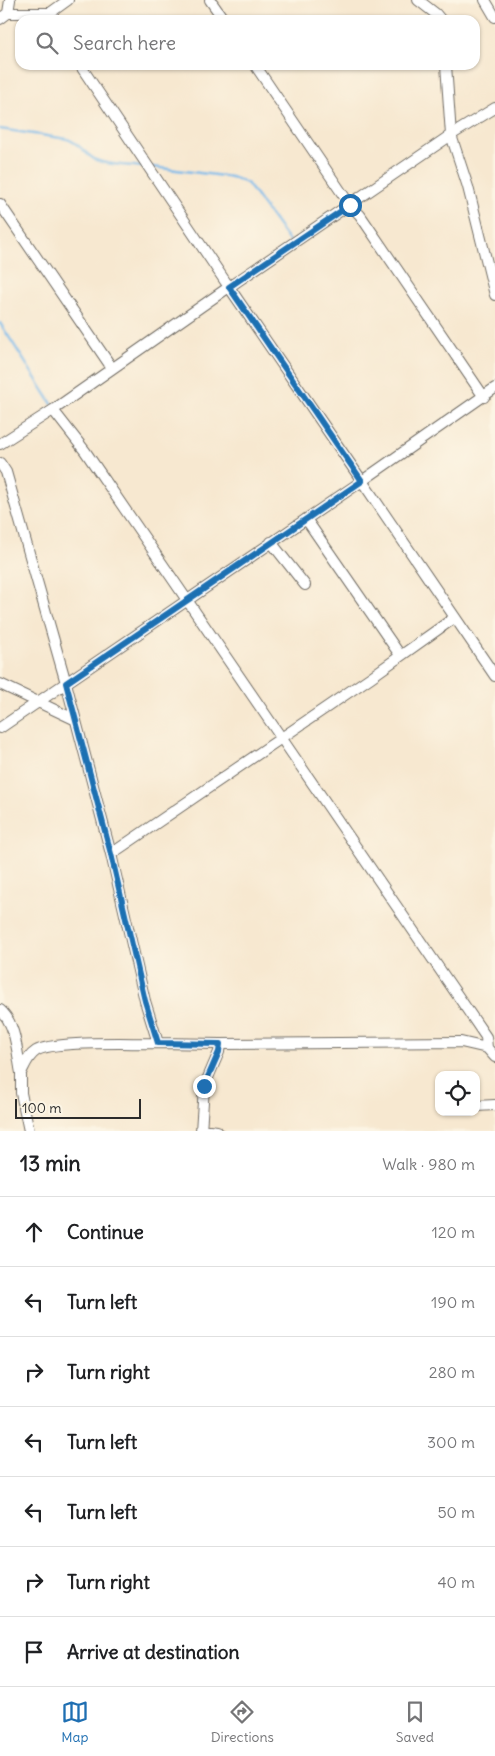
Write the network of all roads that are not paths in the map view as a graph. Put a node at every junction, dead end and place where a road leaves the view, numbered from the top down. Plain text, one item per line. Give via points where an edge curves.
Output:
1 (10, 0) edge
2 (68, 0) edge
3 (210, 0) edge
4 (418, 0) edge
5 (485, 0) edge
6 (48, 15) edge
7 (220, 15) edge
8 (437, 15) edge
9 (4, 16) edge
10 (495, 17) edge
11 (83, 70) edge
12 (257, 70) edge
13 (446, 70) edge
14 (495, 108) edge
15 (451, 135) junction
16 (0, 204) edge
17 (350, 205) junction
18 (229, 287) junction
19 (495, 295) edge
20 (112, 368) junction
21 (495, 388) edge
22 (484, 397) junction
23 (53, 410) junction
24 (0, 444) edge
25 (0, 463) edge
26 (362, 481) junction
27 (306, 519) junction
28 (272, 542) junction
29 (305, 585) dead end
30 (187, 601) junction
31 (454, 618) junction
32 (400, 655) junction
33 (495, 676) edge
34 (66, 683) junction
35 (0, 684) edge
36 (39, 701) junction
37 (76, 720) junction
38 (0, 728) edge
39 (282, 738) junction
40 (111, 854) junction
41 (0, 1010) edge
42 (158, 1043) junction
43 (220, 1044) junction
44 (487, 1048) junction
45 (495, 1057) edge
46 (21, 1073) junction
47 (495, 1105) edge
48 (480, 1106) edge
49 (202, 1130) edge
50 (29, 1131) edge
51 (217, 1131) edge

1 - 9 street
2 - 6 street
3 - 7 street
4 - 8 street
5 - 10 street
11 - 18 street
12 - 17 street
13 - 15 street
14 - 15 street
15 - 17 street
15 - 19 street via 468,187
16 - 20 street
17 - 18 street
17 - 22 street
18 - 20 street
18 - 26 street
20 - 23 street
21 - 22 street
22 - 26 street
23 - 24 street
23 - 30 street via 85,451
25 - 34 street via 6,472
26 - 27 street
26 - 31 street
27 - 28 street
27 - 32 street
28 - 29 street
28 - 30 street
30 - 34 street
30 - 39 street
31 - 32 street
31 - 33 street
32 - 39 street
34 - 36 street
34 - 37 street
35 - 36 street
36 - 37 street
36 - 38 street
37 - 40 street
39 - 40 street
39 - 44 street via 486,1037
40 - 42 street
41 - 46 street via 6,1014 14,1035
42 - 43 street
42 - 46 street via 47,1047 36,1051 26,1061
43 - 44 street via 461,1042
43 - 49 street via 204,1086
44 - 45 street
46 - 50 street via 21,1093
47 - 48 street
49 - 51 street

